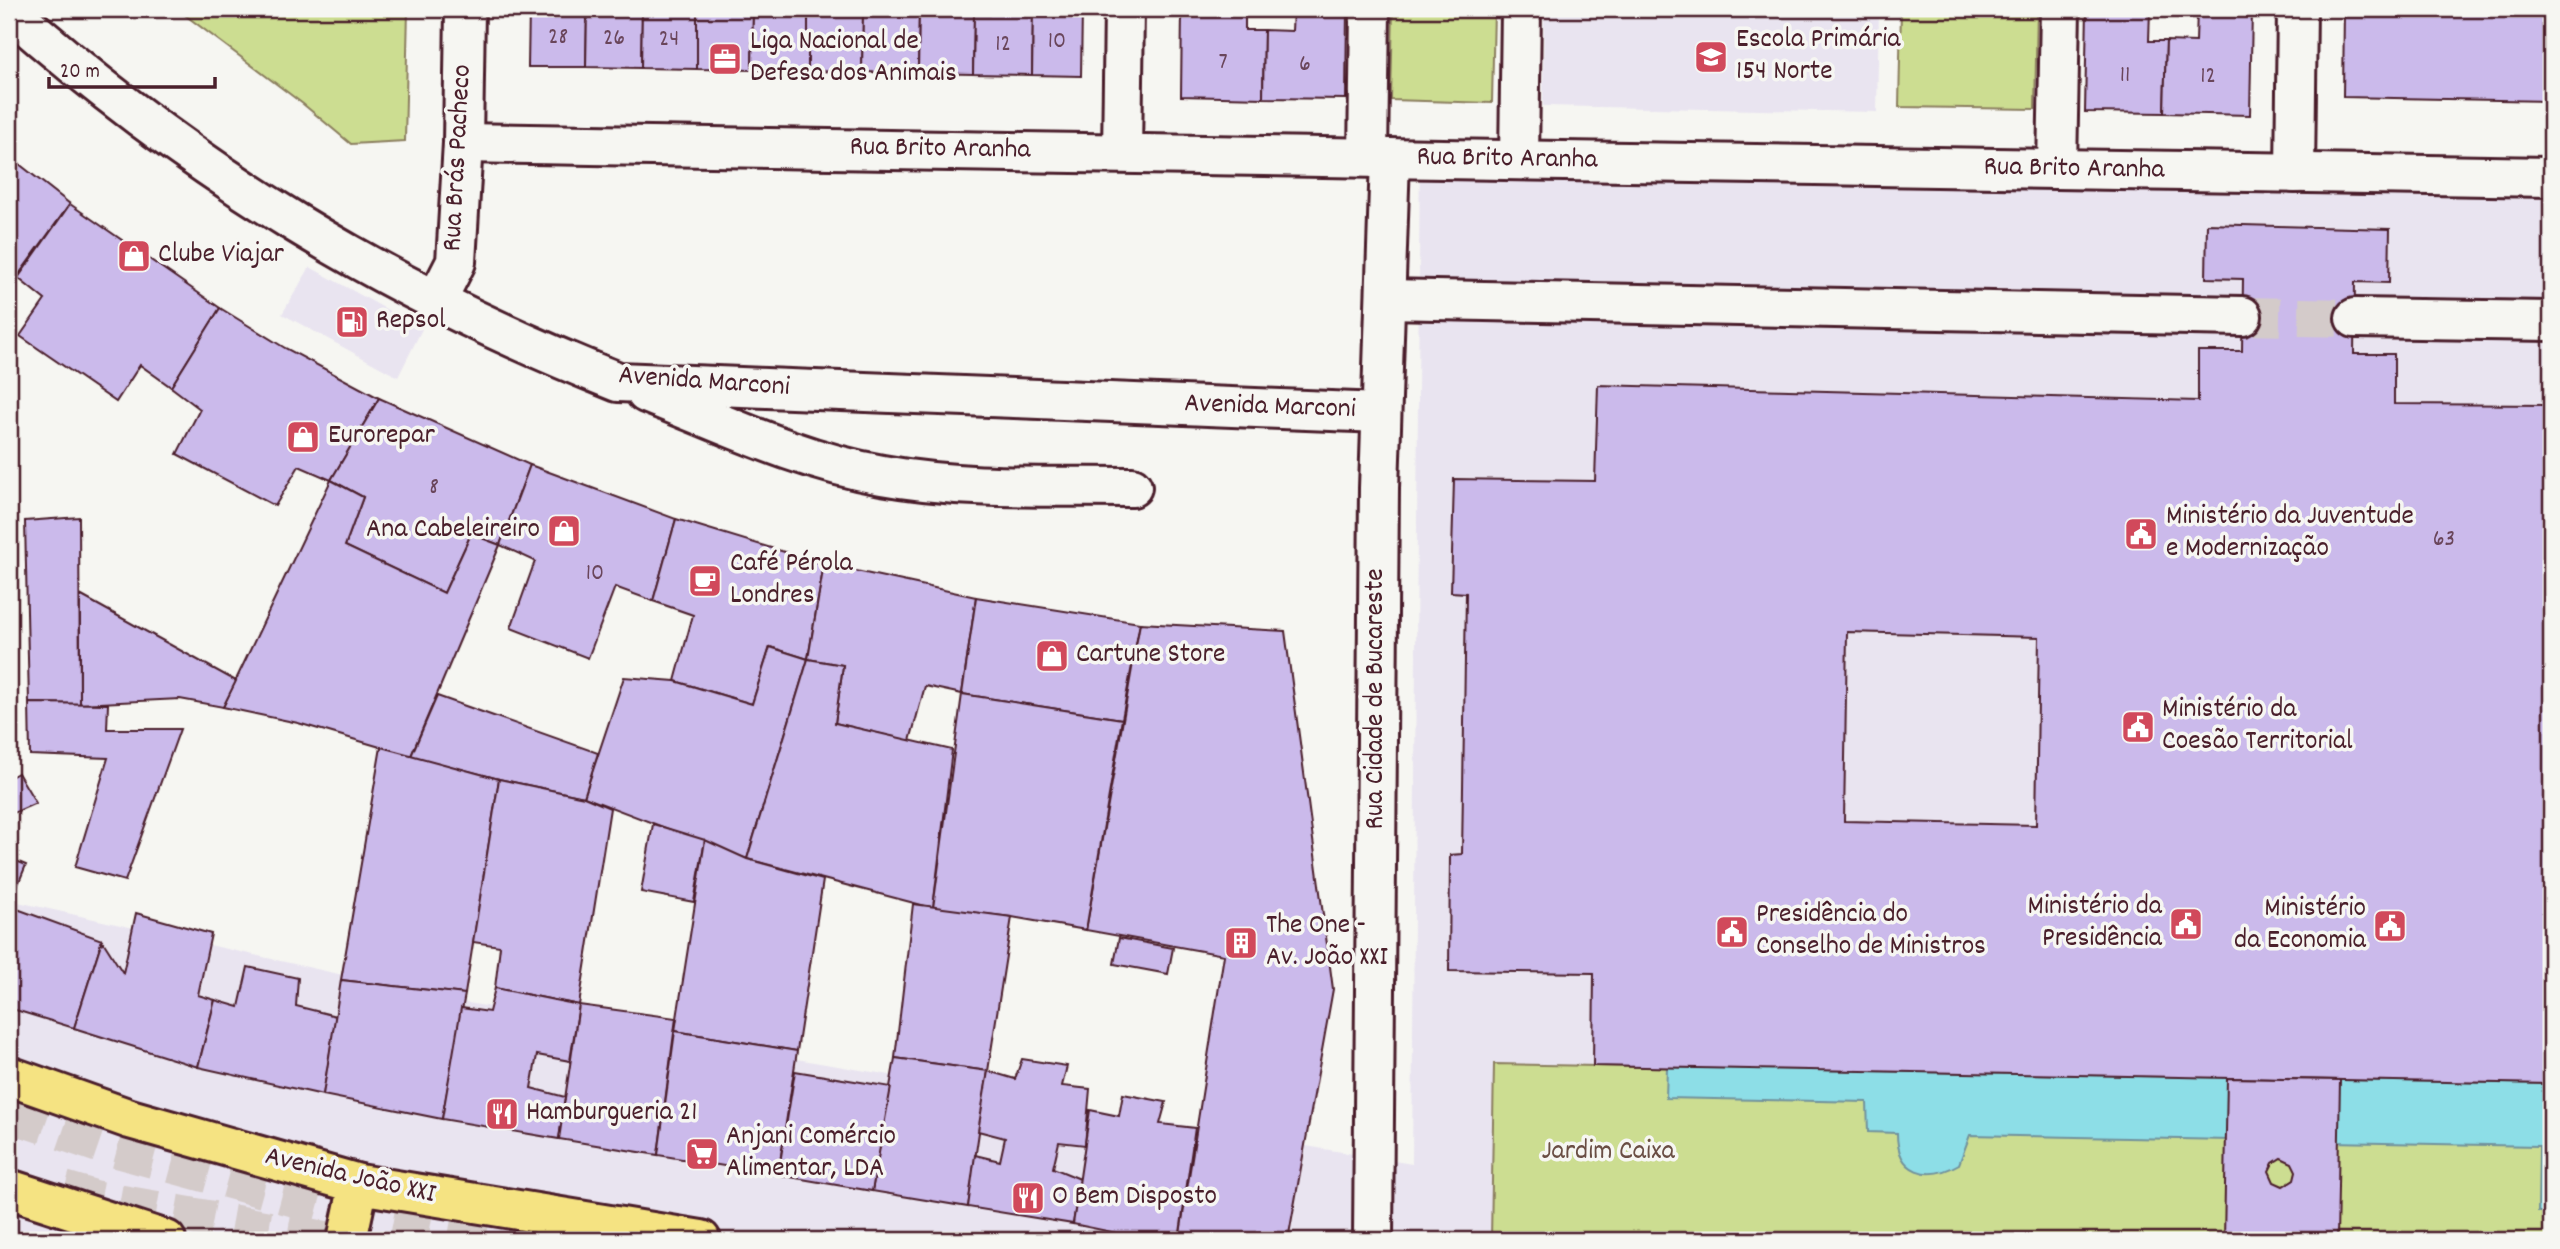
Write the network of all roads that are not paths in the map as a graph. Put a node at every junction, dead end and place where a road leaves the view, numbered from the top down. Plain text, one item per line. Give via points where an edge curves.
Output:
1 (465, 9) edge
2 (1124, 9) edge
3 (1370, 9) edge
4 (1521, 9) edge
5 (2060, 9) edge
6 (2297, 9) edge
7 (9, 10) edge
8 (463, 143) junction
9 (1122, 153) junction
10 (1379, 158) junction
11 (1519, 160) junction
12 (2057, 169) junction
13 (2295, 173) junction
14 (2551, 177) edge
15 (1386, 299) junction
16 (435, 303) junction
17 (2242, 316) tunnel mouth
18 (2355, 318) tunnel mouth
19 (2551, 321) edge
20 (618, 382) junction
21 (1381, 413) junction
22 (1132, 488) dead end
23 (9, 1076) edge
24 (359, 1184) junction
25 (9, 1189) edge
26 (166, 1240) edge
27 (347, 1240) edge
28 (701, 1240) edge
29 (1373, 1240) edge

1 - 8 street, Rua Brás Pacheco
2 - 9 street
3 - 10 street, Rua Cidade de Bucareste
4 - 11 street
5 - 12 street
6 - 13 street
7 - 16 street, Avenida Marconi via 74,68 248,196
8 - 9 street, Rua Brito Aranha
8 - 16 street, Rua Brás Pacheco via 456,262
9 - 10 street, Rua Brito Aranha
10 - 11 street, Rua Brito Aranha
10 - 15 street, Rua Cidade de Bucareste
11 - 12 street, Rua Brito Aranha
12 - 13 street, Rua Brito Aranha
13 - 14 street, Rua Brito Aranha
15 - 17 street
15 - 21 street, Rua Cidade de Bucareste
16 - 20 street, Avenida Marconi
18 - 19 street
20 - 21 street, Avenida Marconi
20 - 22 street via 775,444 880,475 970,485
21 - 29 street, Rua Cidade de Bucareste
23 - 24 main road, Avenida João XXI via 130,1119
24 - 27 main road
24 - 28 main road, Avenida João XXI
25 - 26 main road

